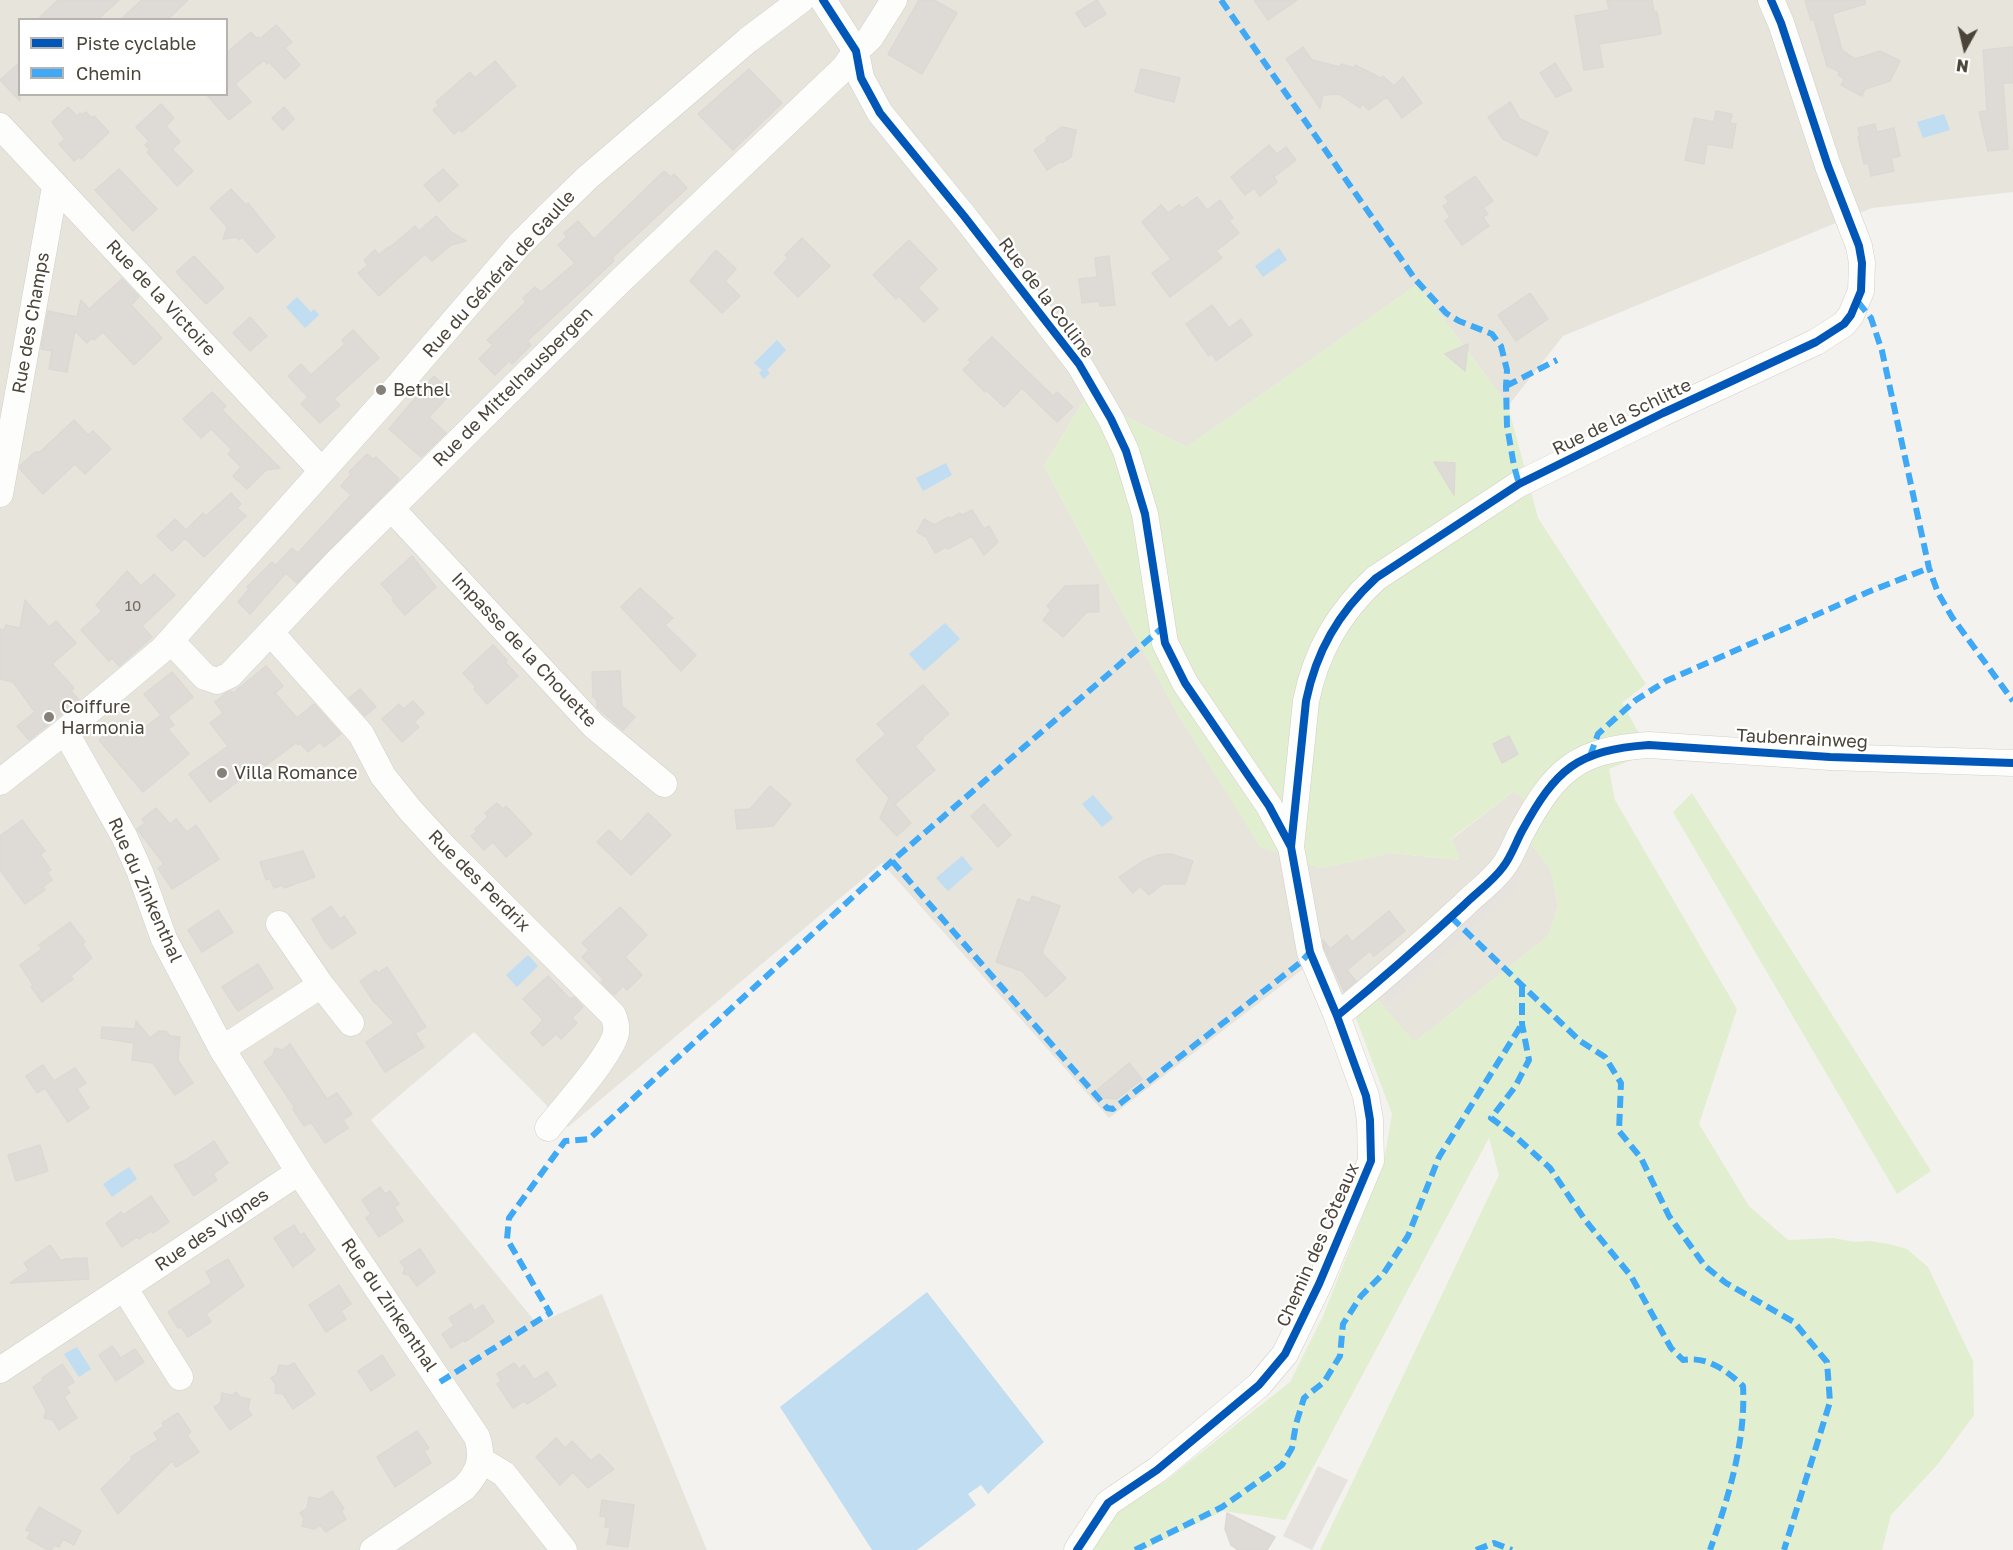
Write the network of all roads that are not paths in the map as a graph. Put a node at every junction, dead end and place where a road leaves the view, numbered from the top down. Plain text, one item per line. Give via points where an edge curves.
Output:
1 (801, 0) edge
2 (823, 0) edge
3 (894, 0) edge
4 (1772, 0) edge
5 (856, 51) junction
6 (0, 126) edge
7 (55, 187) junction
8 (7, 417) edge
9 (322, 471) junction
10 (0, 494) edge
11 (391, 508) junction
12 (271, 633) junction
13 (167, 645) junction
14 (66, 731) junction
15 (2013, 763) edge
16 (0, 782) edge
17 (664, 784) dead end
18 (1291, 847) junction
19 (279, 924) dead end
20 (321, 985) junction
21 (1337, 1016) junction
22 (351, 1023) dead end
23 (222, 1049) junction
24 (548, 1128) dead end
25 (299, 1172) junction
26 (125, 1289) junction
27 (0, 1370) edge
28 (180, 1377) dead end
29 (481, 1460) junction
30 (373, 1550) edge
31 (564, 1550) edge
32 (1077, 1550) edge

1 - 9 street, Rue du Général de Gaulle via 748,40 549,215
2 - 5 street
3 - 5 street, Rue de Mittelhausbergen via 870,38
4 - 18 street, Rue de la Schlitte via 1827,166 1859,246 1861,291 1851,315 1816,342 1519,484 1369,584 1333,630 1316,662 1306,701
5 - 11 street, Rue de Mittelhausbergen via 844,68 617,284
5 - 18 street, Rue de la Colline via 861,78 880,113 1078,364 1111,418 1145,514 1165,643 1185,683 1269,806
6 - 7 street, Rue de la Victoire
7 - 8 street, Rue des Champs
7 - 9 street, Rue de la Victoire
8 - 10 street, Rue des Champs
9 - 13 street, Rue du Général de Gaulle
11 - 12 street, Rue de Mittelhausbergen
11 - 17 street, Impasse de la Chouette via 594,726
12 - 13 street, Rue de Mittelhausbergen via 230,675 218,681 205,677
12 - 24 street, Rue des Perdrix via 361,734 383,776 411,811 613,1015 616,1034 609,1050
13 - 14 street, Rue du Général de Gaulle
14 - 16 street, Rue du Général de Gaulle
14 - 23 street, Rue du Zinkenthal via 124,836 164,939
15 - 21 street, Taubenrainweg via 1830,757 1649,745 1621,747 1590,756 1559,775 1549,787 1503,867
18 - 21 street, Rue de la Colline via 1310,952
19 - 20 street
20 - 22 street
20 - 23 street
21 - 32 street, Chemin des Côteaux via 1366,1095 1371,1120 1371,1161 1300,1328 1259,1386 1157,1470 1108,1503
23 - 25 street, Rue du Zinkenthal
25 - 26 street, Rue des Vignes
25 - 29 street, Rue du Zinkenthal via 471,1426
26 - 27 street, Rue des Vignes
26 - 28 street
29 - 30 street via 464,1488
29 - 31 street via 504,1474

